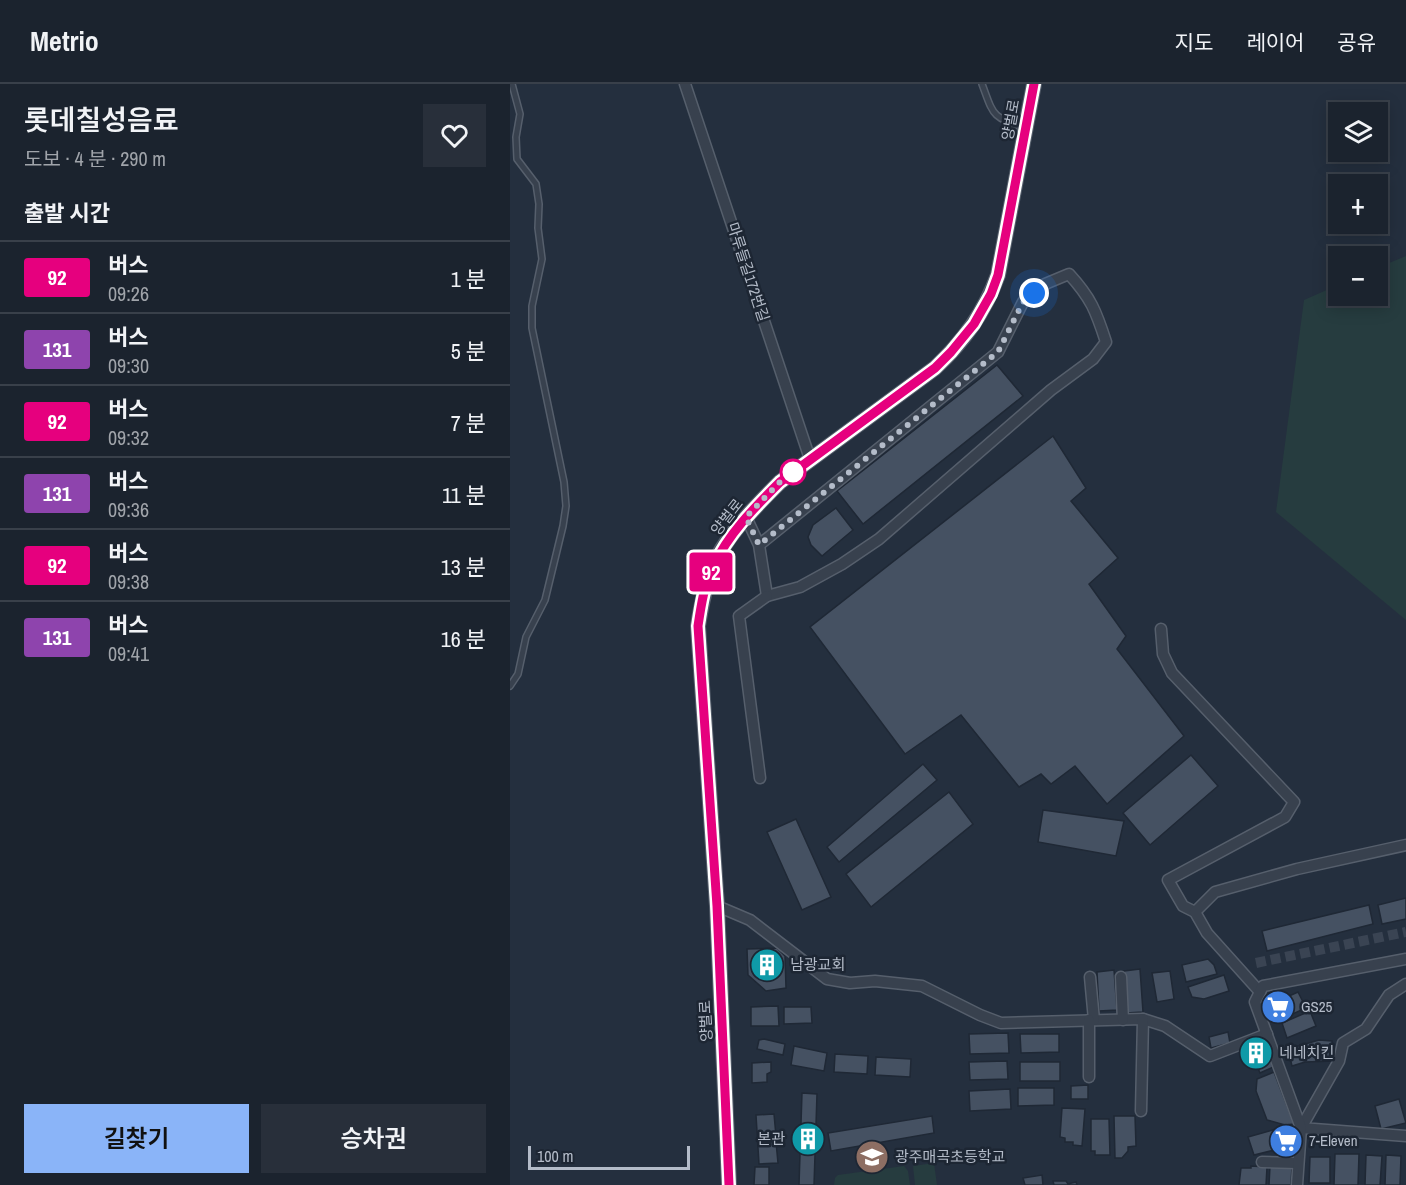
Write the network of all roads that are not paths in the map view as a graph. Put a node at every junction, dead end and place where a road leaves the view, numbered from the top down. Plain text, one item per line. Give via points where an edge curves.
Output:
1 (512, 84) edge
2 (685, 84) edge
3 (982, 84) edge
4 (1034, 84) edge
5 (1026, 128) junction
6 (810, 459) junction
7 (746, 517) junction
8 (759, 545) junction
9 (767, 596) junction
10 (1161, 629) dead end
11 (510, 686) edge
12 (760, 778) dead end
13 (1406, 845) edge
14 (717, 906) junction
15 (1194, 912) junction
16 (1406, 959) edge
17 (1090, 977) dead end
18 (1121, 977) dead end
19 (1406, 984) edge
20 (1260, 992) junction
21 (1143, 1019) junction
22 (1092, 1020) junction
23 (1123, 1020) junction
24 (1267, 1034) junction
25 (1089, 1077) dead end
26 (1142, 1111) dead end
27 (1301, 1128) junction
28 (1406, 1136) edge
29 (1262, 1162) dead end
30 (1297, 1163) junction
31 (729, 1185) edge
32 (1297, 1185) edge

1 - 11 lane via 520,114 518,159 536,184 539,204 543,259 532,306 532,328 566,506 545,600 526,637 518,674
2 - 6 street, 마루들길172번길
3 - 5 lane via 996,117
4 - 5 street, 양벌로
5 - 6 street, 양벌로 via 998,275 974,324 935,368
6 - 7 street, 양벌로 via 780,482
7 - 8 street
7 - 14 street, 양벌로 via 712,569 698,626
8 - 9 street
8 - 9 street via 998,352 1023,302 1069,274 1087,294 1106,342 1093,359 1051,390 879,539 800,587
9 - 12 street via 739,616
10 - 15 street via 1163,654 1172,674 1294,802 1285,817 1168,880 1183,906
13 - 15 street via 1215,892
14 - 22 street via 750,920 827,979 922,986 1001,1023
14 - 31 street, 양벌로
15 - 20 street via 1207,933
16 - 20 street via 1263,986
17 - 22 street
18 - 23 street
19 - 27 street via 1389,995 1366,1029 1343,1043 1339,1061
20 - 24 street via 1255,1002
21 - 23 street
21 - 24 street via 1165,1026 1210,1056
21 - 26 street
22 - 23 street
22 - 25 street
24 - 27 street
27 - 28 street
27 - 30 street
29 - 30 street
30 - 32 street

